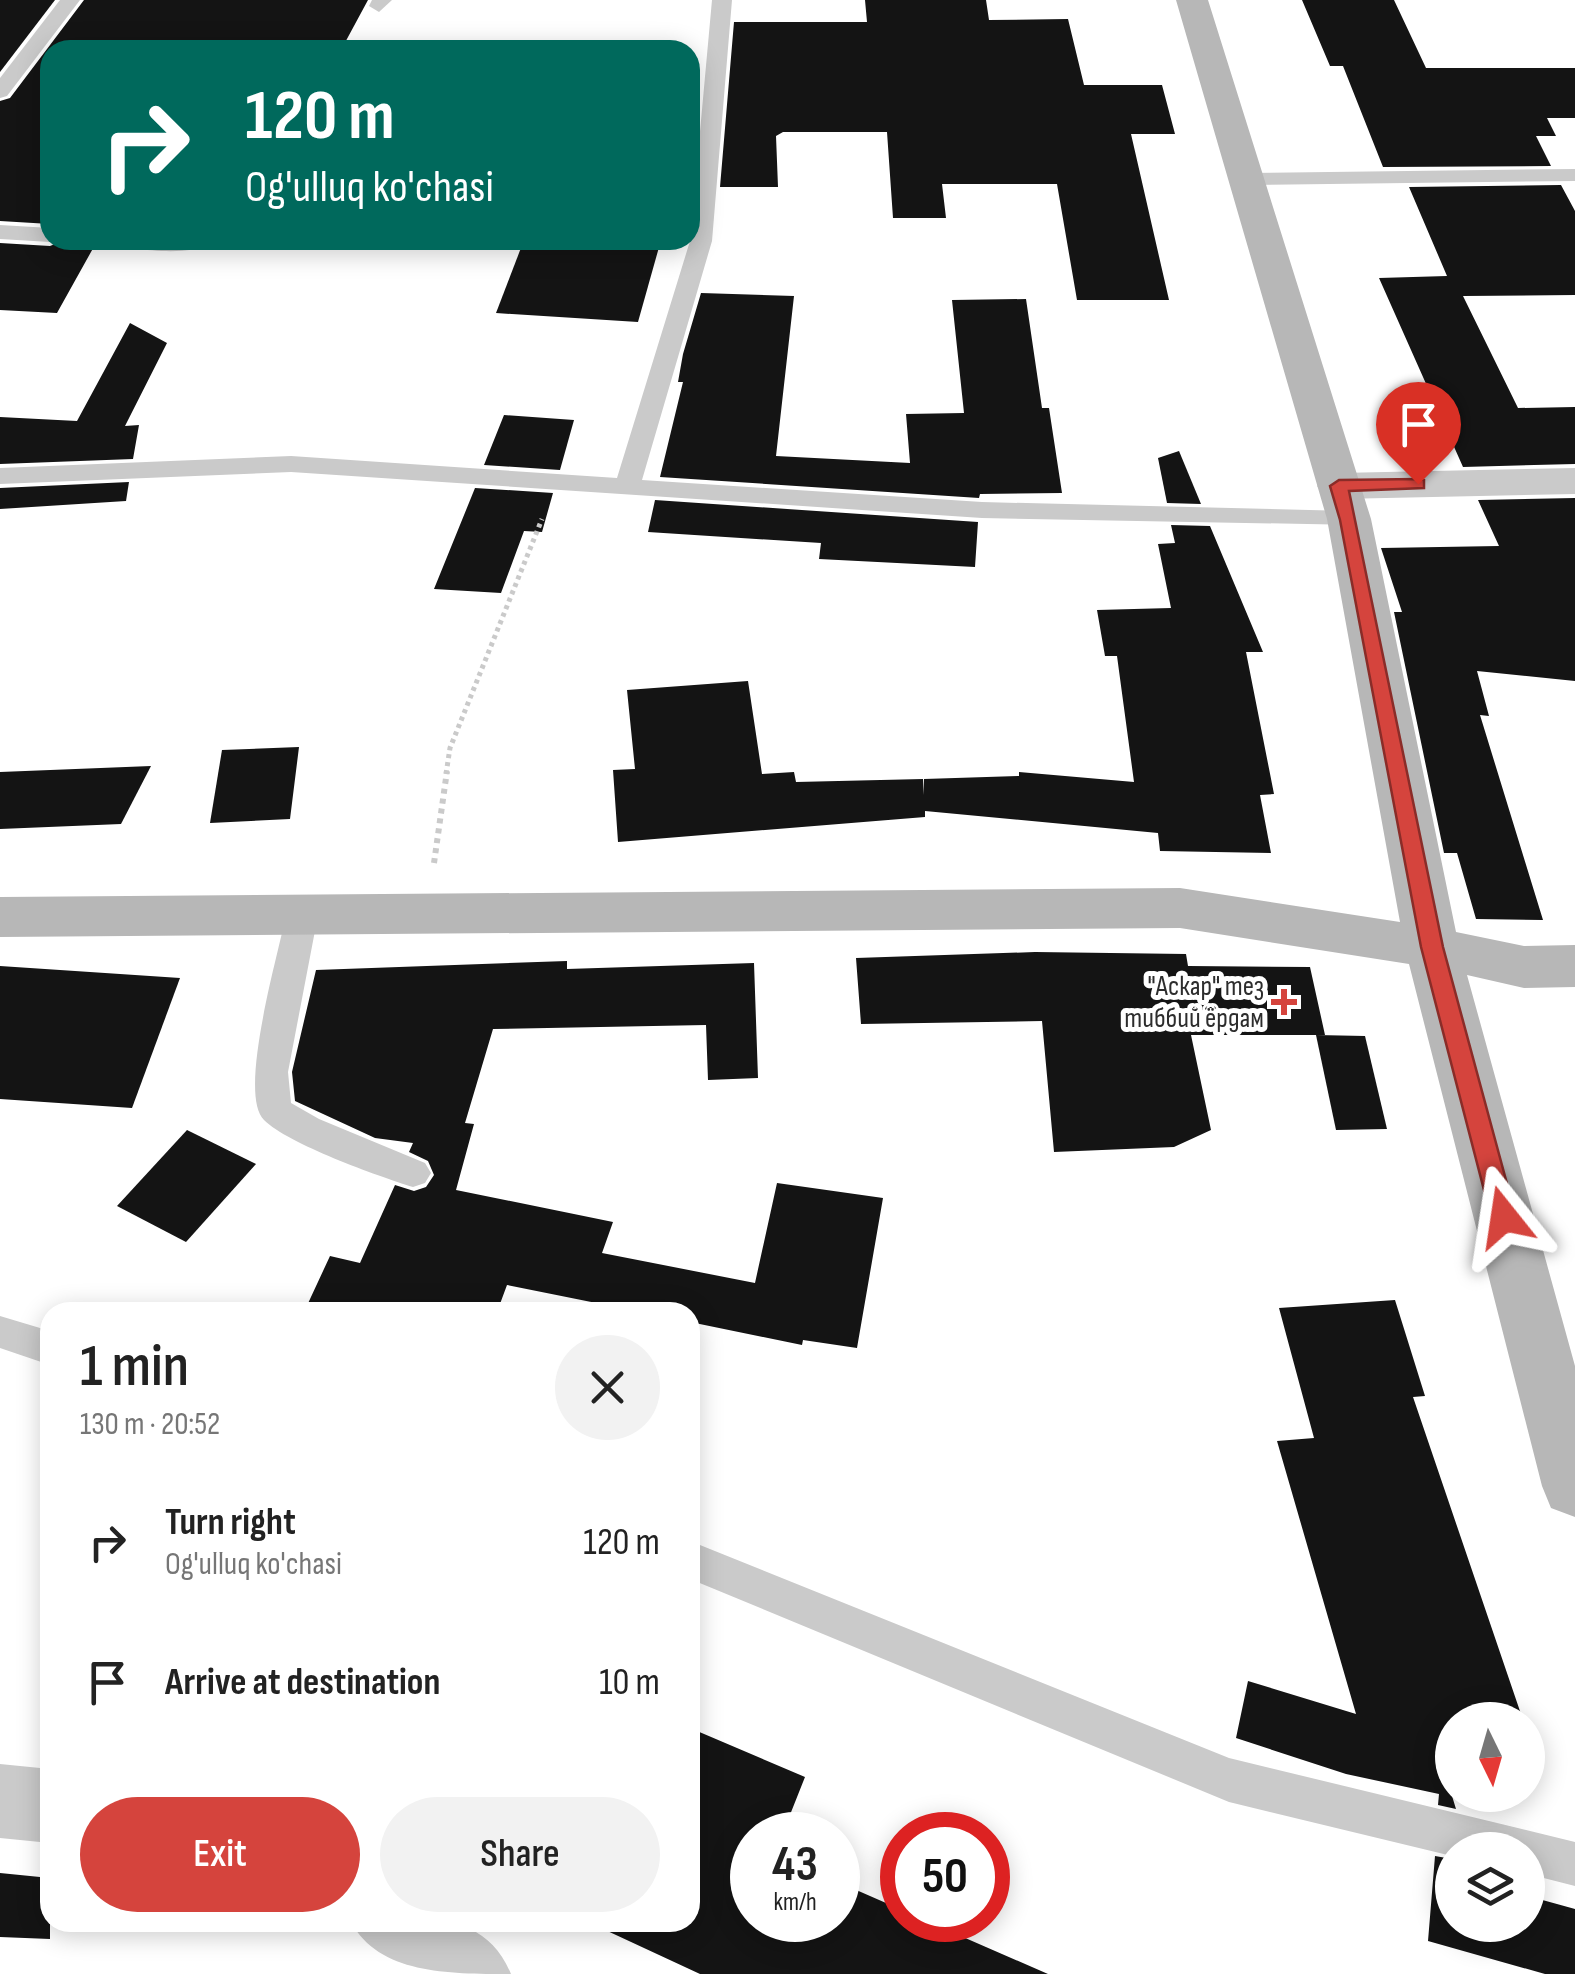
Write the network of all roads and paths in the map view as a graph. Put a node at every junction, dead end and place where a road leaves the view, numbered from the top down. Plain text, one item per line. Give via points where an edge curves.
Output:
1 (70, 0) edge
2 (722, 0) edge
3 (1192, 0) edge
4 (0, 92) edge
5 (1575, 175) edge
6 (1244, 179) junction
7 (0, 232) edge
8 (40, 234) edge
9 (700, 244) edge
10 (698, 250) edge
11 (0, 476) edge
12 (1575, 482) edge
13 (562, 483) junction
14 (627, 488) junction
15 (1344, 503) junction
16 (427, 914) junction
17 (302, 916) junction
18 (0, 917) edge
19 (1432, 947) junction
20 (1575, 966) edge
21 (413, 1173) dead end
22 (0, 1332) edge
23 (40, 1345) edge
24 (1575, 1486) edge
25 (700, 1564) edge
26 (0, 1800) edge
27 (40, 1805) edge
28 (1444, 1832) edge
29 (1545, 1856) edge
30 (1575, 1864) edge
31 (406, 1932) edge
32 (472, 1974) edge

1 - 4 lane
2 - 9 lane
3 - 6 main road
5 - 6 lane
6 - 15 main road
7 - 8 lane
10 - 14 lane
11 - 13 lane via 292,464
12 - 15 street
13 - 14 lane
13 - 16 path via 450,748
14 - 15 lane via 982,510
15 - 19 main road
16 - 17 main road
16 - 19 main road via 1180,908
17 - 18 main road
17 - 21 lane via 271,1072 275,1110
19 - 20 main road via 1524,967
19 - 24 main road
22 - 23 lane
25 - 28 lane via 1229,1780
26 - 27 street
29 - 30 lane
31 - 32 street

